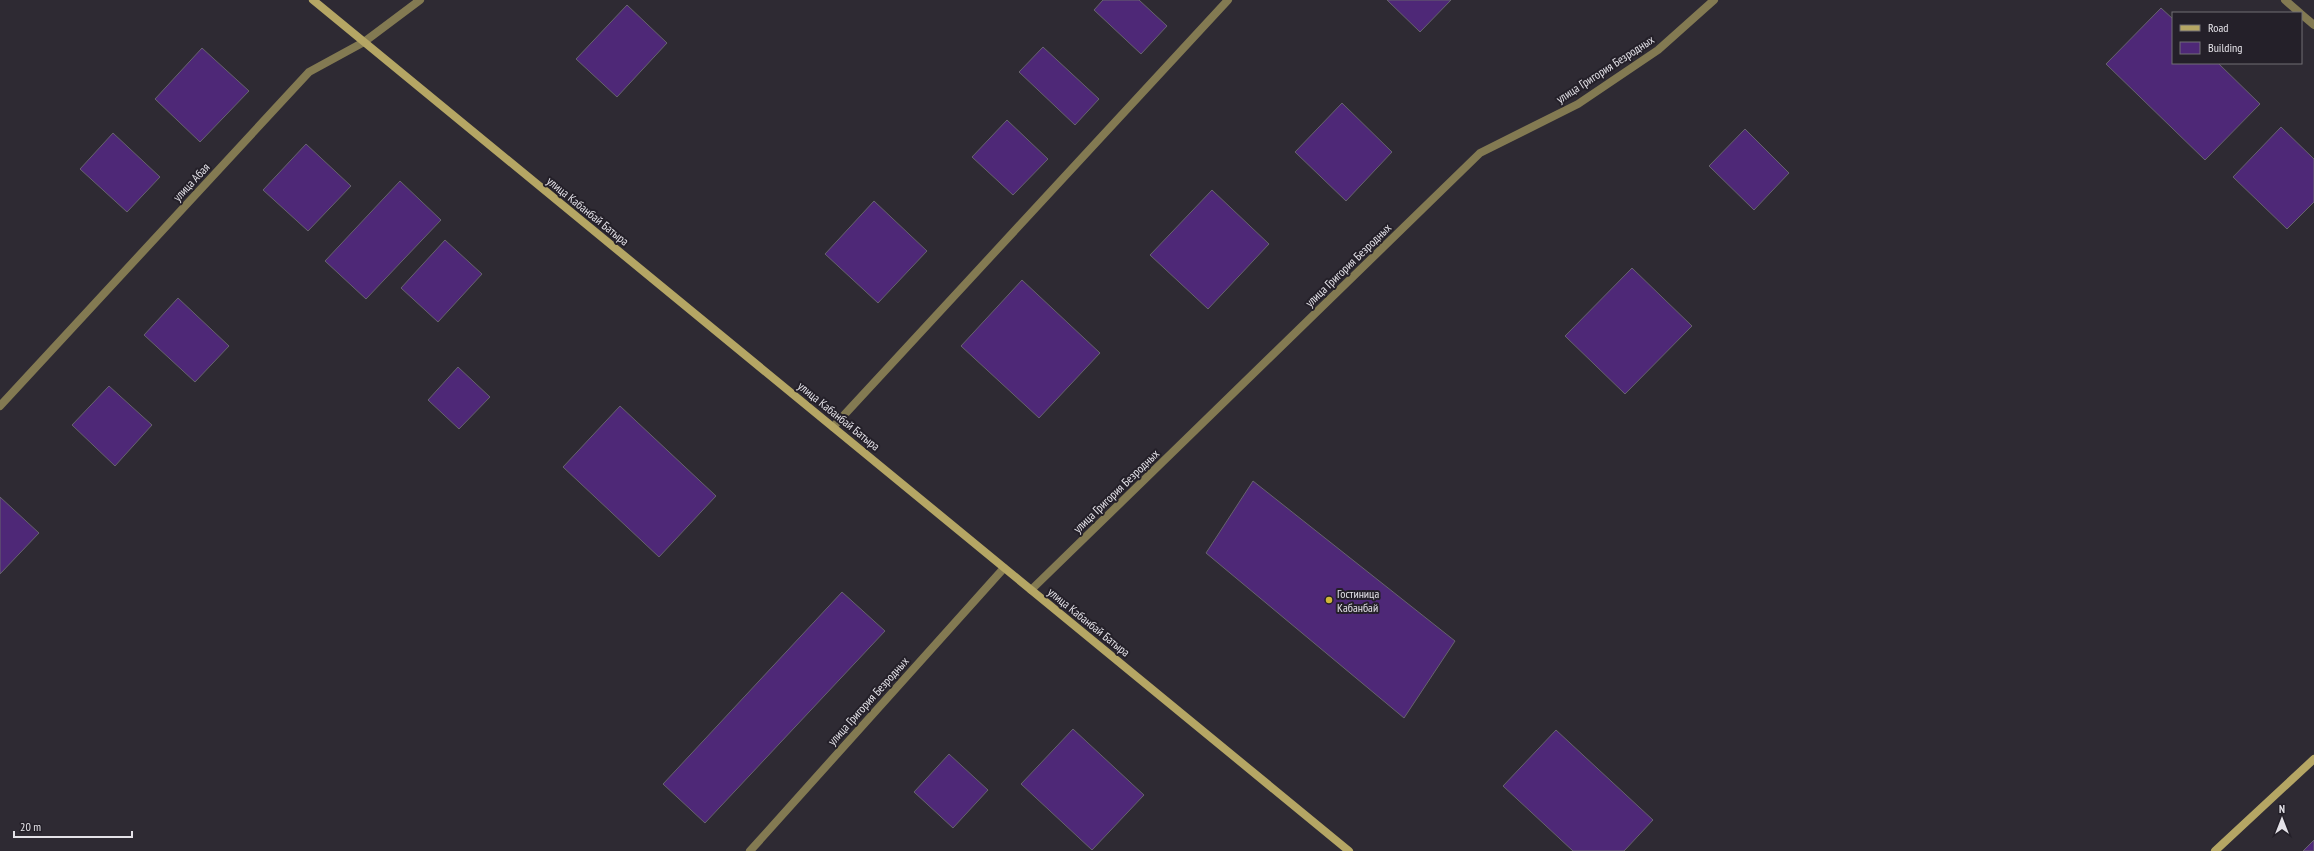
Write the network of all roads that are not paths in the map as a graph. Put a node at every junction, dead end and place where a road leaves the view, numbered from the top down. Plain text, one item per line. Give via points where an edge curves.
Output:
1 (313, 0) edge
2 (420, 0) edge
3 (1228, 0) edge
4 (1714, 0) edge
5 (2285, 0) edge
6 (2300, 12) edge
7 (2302, 14) edge
8 (2314, 25) edge
9 (364, 42) junction
10 (0, 406) edge
11 (833, 427) junction
12 (1004, 568) junction
13 (1031, 590) junction
14 (2314, 759) edge
15 (750, 851) edge
16 (1349, 851) edge
17 (2215, 851) edge

1 - 9 street, улица Кабанбай Батыра
2 - 9 street, улица Абая
3 - 11 street
4 - 13 street, улица Григория Безродных via 1658,50 1578,104 1480,153
5 - 6 street
7 - 8 street
9 - 10 street, улица Абая via 309,72
9 - 11 street, улица Кабанбай Батыра
11 - 12 street, улица Кабанбай Батыра
12 - 13 street, улица Кабанбай Батыра
12 - 15 street, улица Григория Безродных
13 - 16 street, улица Кабанбай Батыра
14 - 17 street

